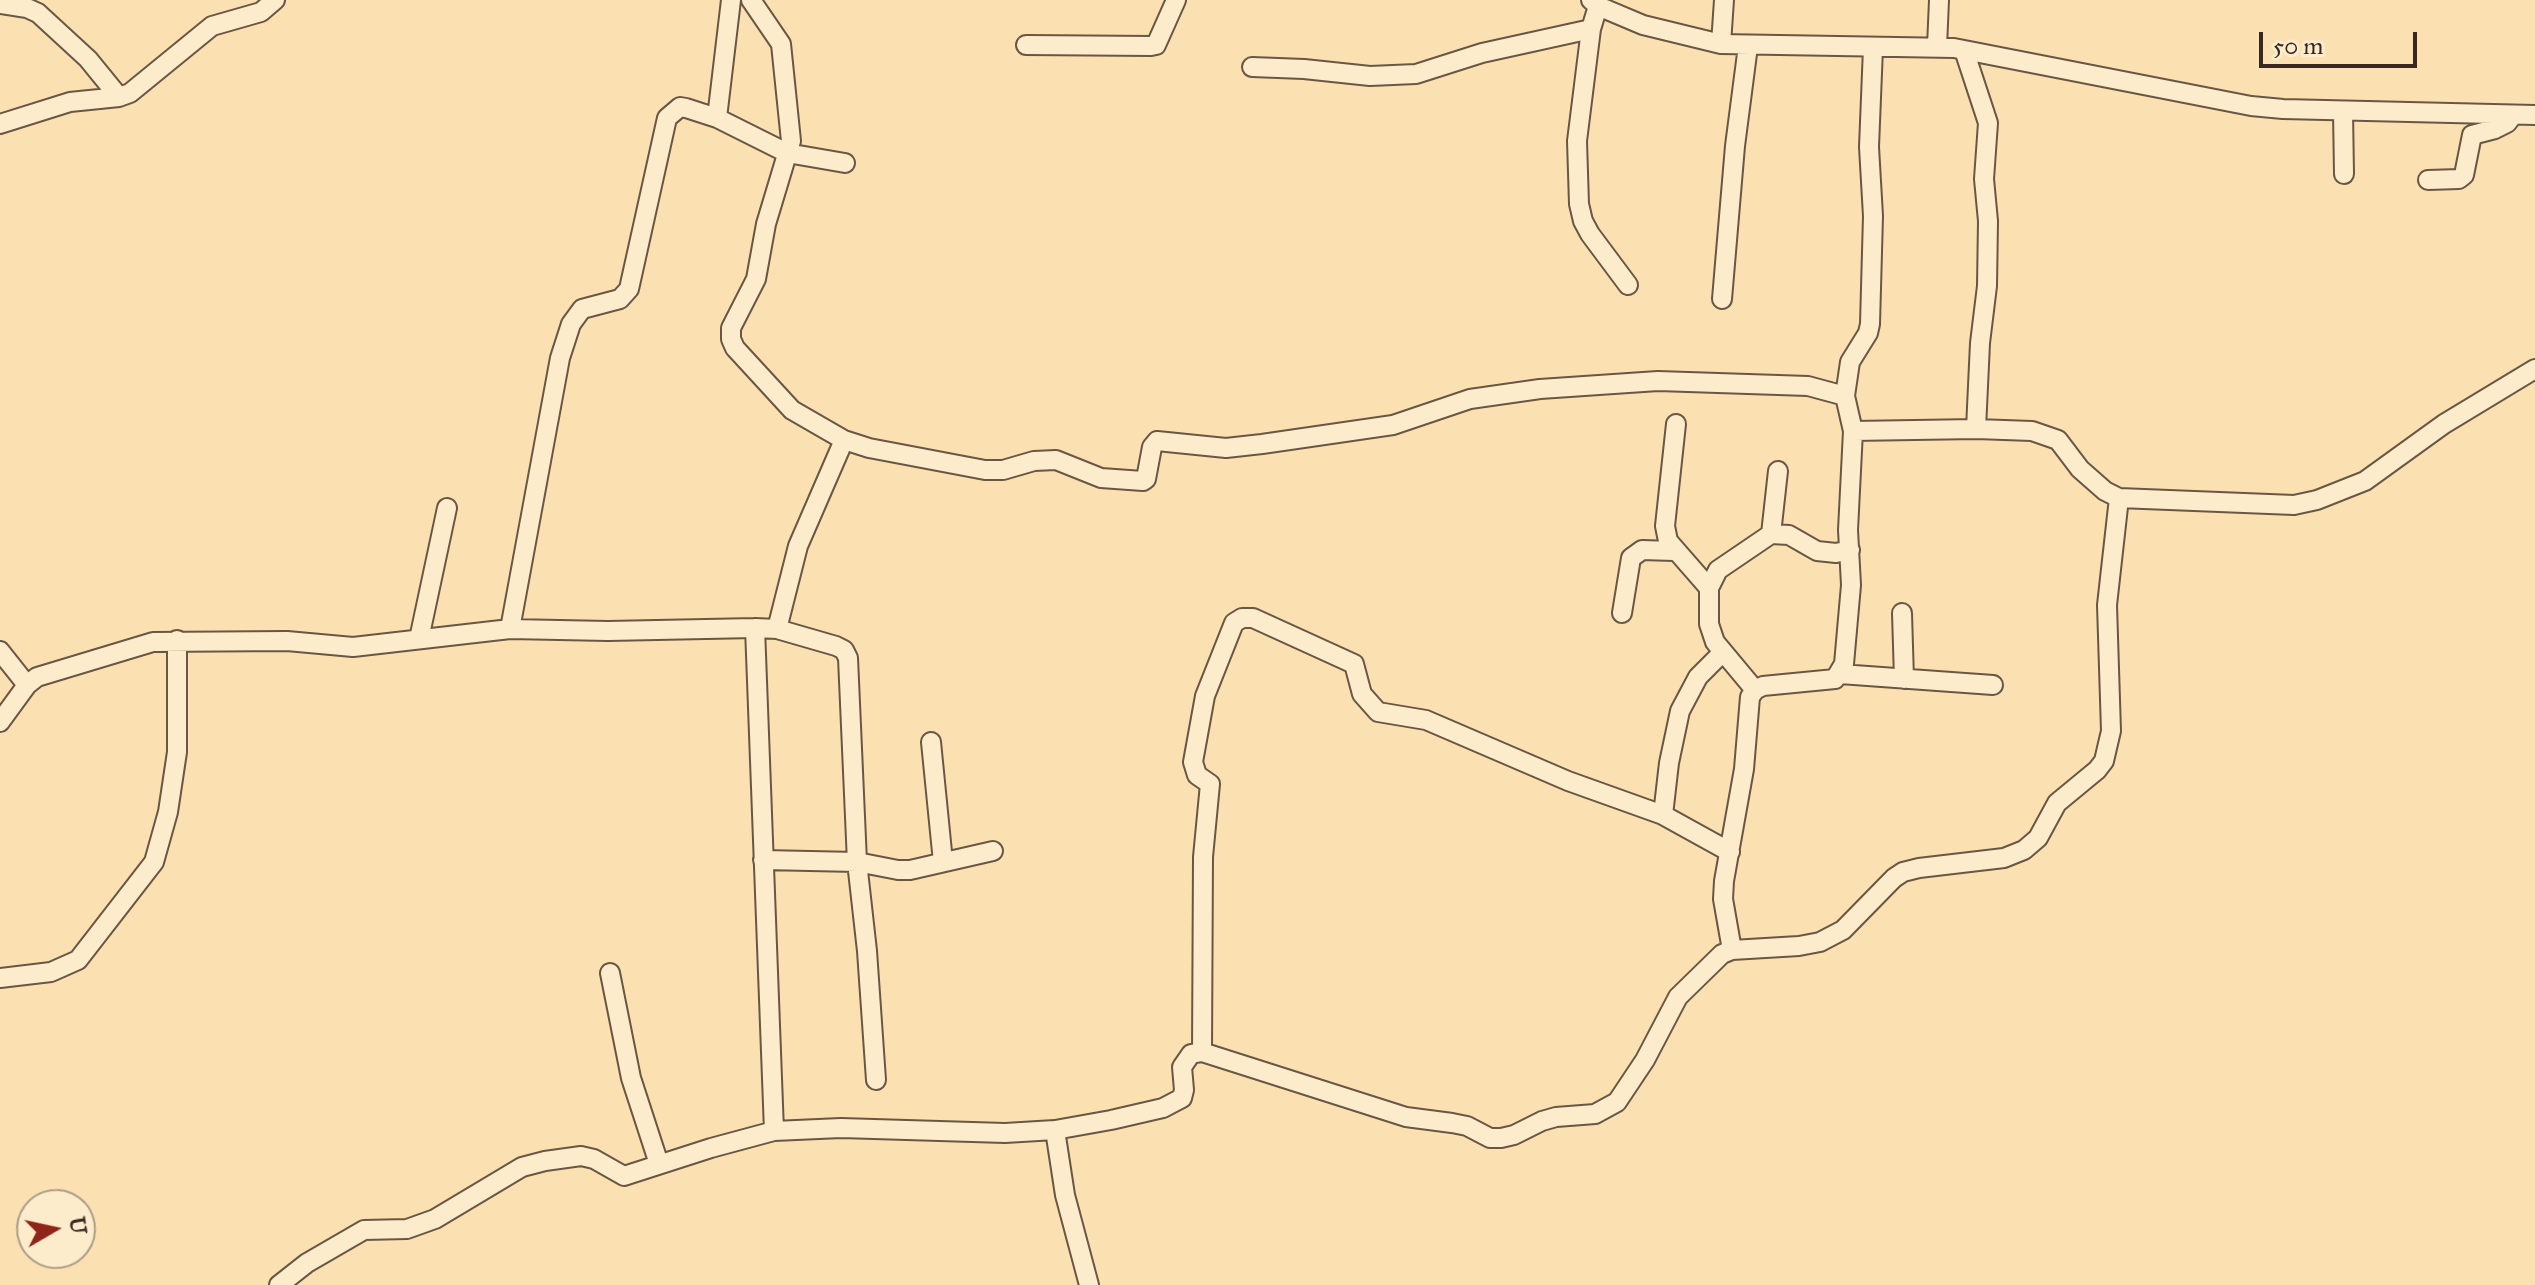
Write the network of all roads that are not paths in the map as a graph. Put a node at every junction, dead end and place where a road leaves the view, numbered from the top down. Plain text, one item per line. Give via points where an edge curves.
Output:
1 (275, 0) edge
2 (734, 0) edge
3 (751, 0) edge
4 (1176, 0) edge
5 (1724, 0) edge
6 (1939, 0) edge
7 (1594, 3) edge
8 (0, 4) edge
9 (1591, 29) junction
10 (1721, 44) junction
11 (1026, 45) dead end
12 (1748, 46) junction
13 (1937, 47) junction
14 (1873, 48) junction
15 (1964, 50) junction
16 (1252, 67) dead end
17 (119, 97) junction
18 (2343, 111) junction
19 (2513, 115) junction
20 (2535, 115) edge
21 (717, 118) junction
22 (0, 124) edge
23 (787, 153) junction
24 (845, 163) dead end
25 (2344, 174) dead end
26 (2428, 180) dead end
27 (1628, 285) dead end
28 (1722, 299) dead end
29 (2535, 369) edge
30 (1845, 396) junction
31 (1676, 424) dead end
32 (1976, 429) junction
33 (1853, 431) junction
34 (844, 440) junction
35 (1778, 471) dead end
36 (2119, 498) junction
37 (447, 508) dead end
38 (1771, 534) junction
39 (1850, 550) junction
40 (1674, 551) junction
41 (1709, 588) junction
42 (1622, 613) dead end
43 (1902, 613) dead end
44 (755, 628) junction
45 (510, 629) junction
46 (777, 629) junction
47 (419, 639) junction
48 (177, 640) junction
49 (0, 651) edge
50 (1722, 653) junction
51 (1840, 674) junction
52 (1904, 679) junction
53 (27, 685) junction
54 (1993, 685) dead end
55 (1755, 690) junction
56 (0, 722) edge
57 (931, 742) dead end
58 (1663, 815) junction
59 (993, 851) dead end
60 (1730, 852) junction
61 (763, 860) junction
62 (857, 862) junction
63 (943, 862) junction
64 (1732, 950) junction
65 (610, 973) dead end
66 (0, 978) edge
67 (1202, 1052) junction
68 (876, 1080) dead end
69 (1055, 1130) junction
70 (774, 1131) junction
71 (659, 1164) junction
72 (279, 1285) edge
73 (1089, 1285) edge

1 - 17 street via 261,12 212,26
2 - 3 street
2 - 21 street
3 - 23 street via 781,44 791,141
4 - 11 street via 1156,45
5 - 10 street
6 - 13 street
7 - 9 street
7 - 10 street via 1643,25
8 - 17 street via 38,13 88,59
9 - 16 street via 1416,74
9 - 27 street via 1577,141 1579,204 1590,234
10 - 12 street
12 - 14 street
12 - 28 street
13 - 14 street
13 - 15 street
14 - 30 street via 1870,324 1850,362
15 - 18 street via 2251,106
15 - 32 street via 1988,123 1987,286
17 - 22 street via 70,102
18 - 19 street
18 - 25 street
19 - 20 street
19 - 26 street via 2495,129 2472,135 2459,179
21 - 23 street
21 - 45 street via 680,107 667,118 629,289 620,299 582,309 571,324 560,358
23 - 24 street
23 - 34 street via 756,279 731,328 731,339 792,410
29 - 36 street via 2444,424 2365,481 2317,500 2294,505
30 - 33 street
30 - 34 street via 1808,386 1658,381 1540,389 1470,399 1393,425 1262,444 1226,448 1157,441 1143,481 1101,478 1056,460 985,470
31 - 40 street via 1665,526
32 - 33 street
32 - 36 street via 2052,436 2096,484
33 - 39 street
34 - 46 street via 795,554
35 - 38 street
36 - 64 street via 2106,620 2111,731 2097,770 2057,803 2038,838 2024,850 2004,858 1903,872 1843,930 1820,942
37 - 47 street
38 - 39 street via 1789,535 1817,551
38 - 41 street via 1718,570
39 - 51 street via 1848,635
40 - 41 street
40 - 42 street via 1638,551 1631,558
41 - 50 street via 1709,624
43 - 52 street
44 - 45 street
44 - 46 street
44 - 61 street
45 - 47 street
46 - 62 street via 836,646 848,658
47 - 48 street via 353,647
48 - 53 street via 80,662
48 - 66 street via 177,752 154,862 78,960 51,972
49 - 53 street
50 - 55 street
50 - 58 street via 1698,677 1680,711
51 - 52 street
51 - 55 street via 1828,681
52 - 54 street
53 - 56 street
55 - 60 street
57 - 63 street
58 - 60 street
58 - 67 street via 1426,720 1378,712 1362,694 1354,664 1253,618 1242,618 1234,623 1205,696 1193,762 1197,775 1210,784 1203,857
59 - 63 street
60 - 64 street via 1723,899
61 - 62 street
61 - 70 street
62 - 63 street via 898,870
62 - 68 street
64 - 67 street via 1713,960 1678,997 1617,1102 1595,1114 1556,1117 1501,1138 1467,1126 1406,1117
65 - 71 street via 631,1078
67 - 69 street via 1191,1054 1182,1067 1184,1090 1175,1103
69 - 70 street
69 - 73 street via 1065,1195
70 - 71 street
71 - 72 street via 624,1176 581,1156 522,1167 435,1219 407,1229 364,1230

